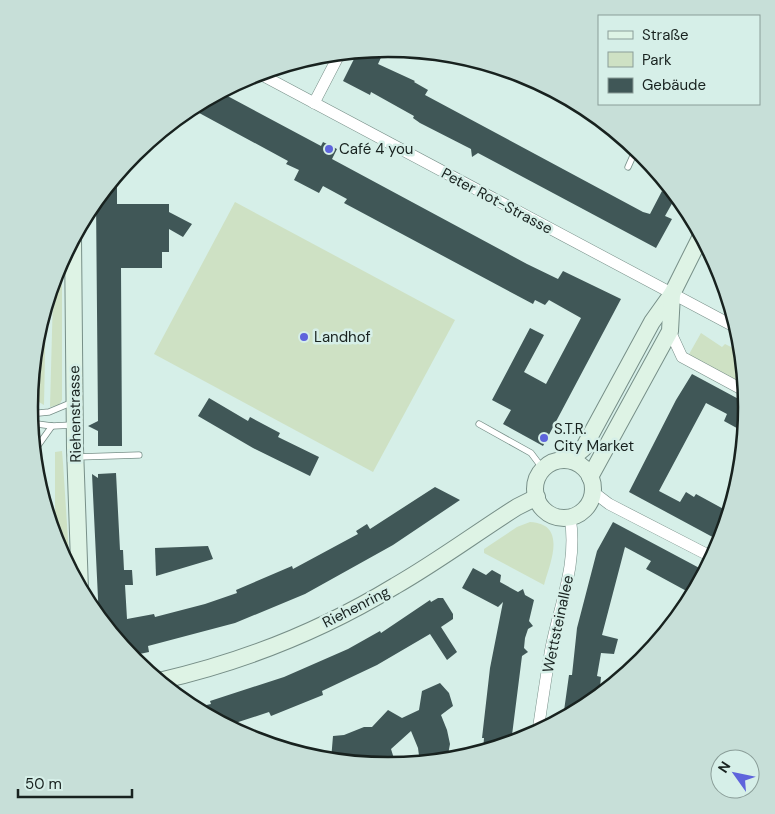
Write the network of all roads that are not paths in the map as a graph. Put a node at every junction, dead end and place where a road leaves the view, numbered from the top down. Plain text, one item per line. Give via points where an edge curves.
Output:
1 (336, 61) edge
2 (268, 79) edge
3 (314, 103) junction
4 (632, 157) edge
5 (628, 167) dead end
6 (697, 244) edge
7 (73, 256) joint
8 (71, 259) edge
9 (672, 294) junction
10 (728, 323) edge
11 (670, 331) junction
12 (737, 387) edge
13 (75, 401) junction
14 (38, 413) edge
15 (38, 424) edge
16 (479, 424) dead end
17 (75, 425) junction
18 (52, 426) junction
19 (39, 443) edge
20 (139, 455) dead end
21 (75, 457) junction
22 (570, 460) junction
23 (543, 469) junction
24 (591, 484) junction
25 (536, 497) junction
26 (570, 517) junction
27 (705, 553) edge
28 (79, 573) edge
29 (167, 679) edge
30 (539, 722) edge

1 - 3 street
2 - 3 street, Peter Rot-Strasse
3 - 9 street, Peter Rot-Strasse
4 - 5 lane
6 - 9 main road
7 - 8 lane
7 - 13 main road, Riehenstrasse
9 - 10 street, Peter Rot-Strasse
9 - 11 main road
9 - 22 main road via 652,322 583,449
11 - 12 street via 682,357
11 - 24 main road
13 - 14 lane
13 - 17 main road, Riehenstrasse
15 - 18 lane
16 - 23 lane via 531,453
17 - 18 lane
17 - 21 main road, Riehenstrasse
18 - 19 lane
20 - 21 lane
21 - 28 main road, Riehenstrasse
22 - 23 main road via 556,461
22 - 24 main road via 585,469
23 - 25 main road via 538,477
24 - 26 main road via 586,507
24 - 27 street via 609,504
25 - 26 main road via 550,514
25 - 29 main road, Riehenring via 396,586 335,619 223,665
26 - 30 street, Wettsteinallee via 574,540 570,568 551,648

